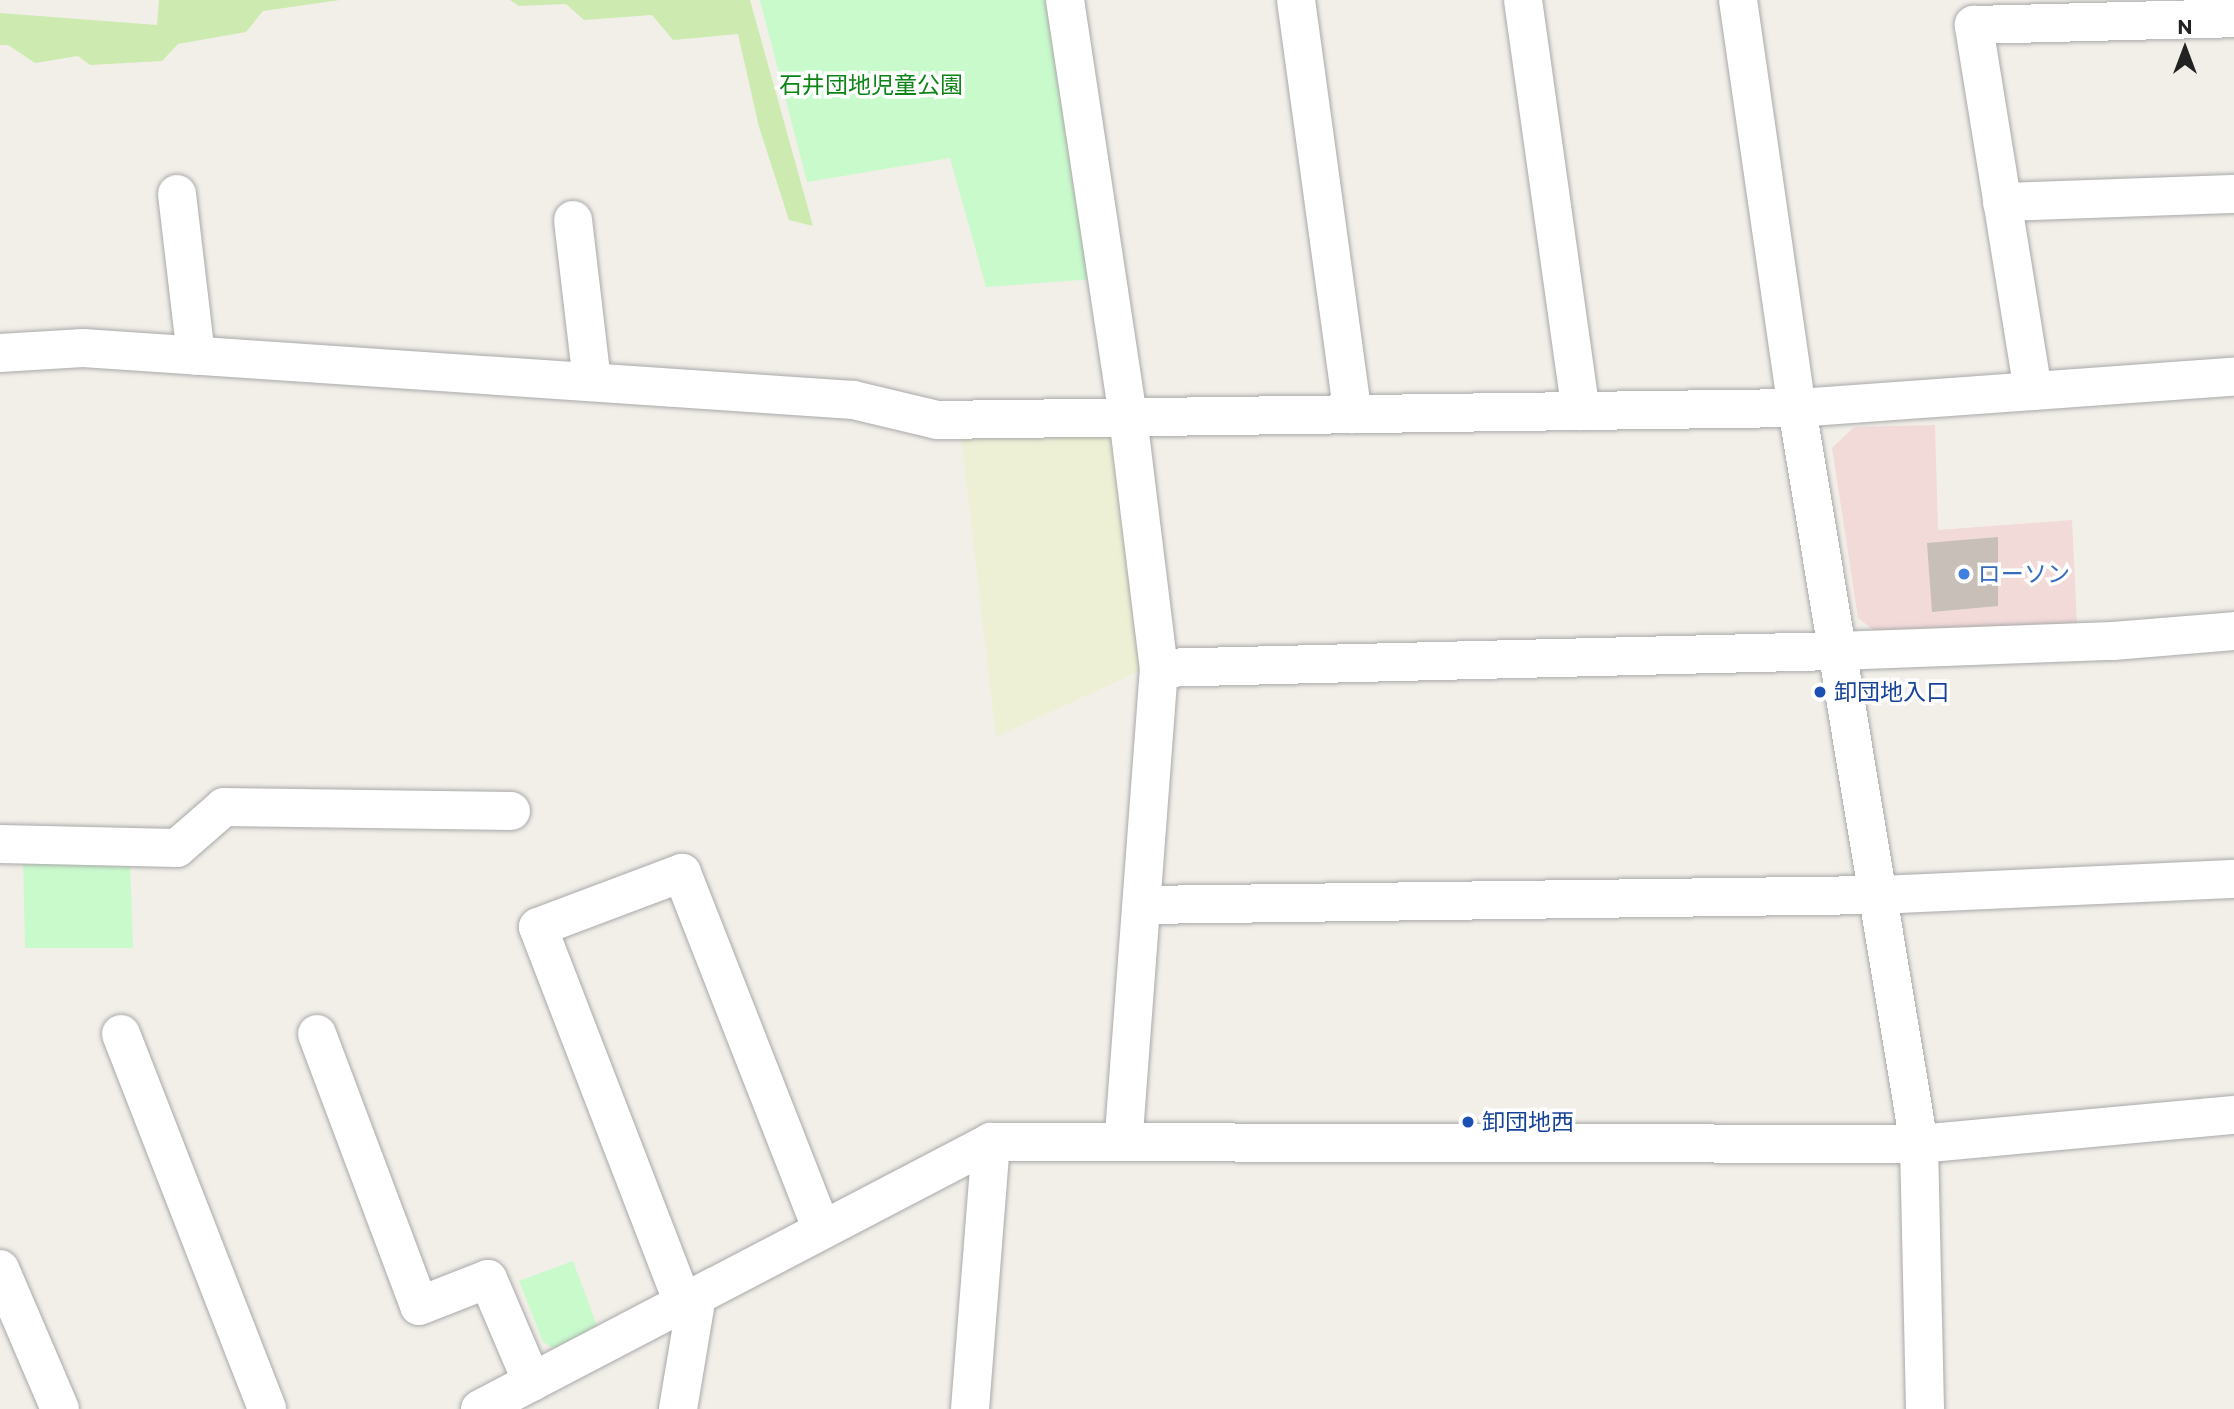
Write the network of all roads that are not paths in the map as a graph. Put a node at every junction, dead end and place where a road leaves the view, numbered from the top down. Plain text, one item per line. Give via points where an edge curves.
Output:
1 (1065, 0) edge
2 (1296, 0) edge
3 (1523, 0) edge
4 (1738, 0) edge
5 (2234, 18) edge
6 (177, 194) dead end
7 (2234, 194) edge
8 (2002, 202) junction
9 (573, 220) dead end
10 (0, 353) edge
11 (196, 356) junction
12 (2234, 377) edge
13 (592, 382) junction
14 (2033, 391) junction
15 (1797, 408) junction
16 (1581, 411) junction
17 (1353, 414) junction
18 (1128, 417) junction
19 (2234, 631) edge
20 (1837, 651) junction
21 (1159, 668) junction
22 (511, 811) dead end
23 (0, 844) edge
24 (2234, 879) edge
25 (1879, 895) junction
26 (1142, 905) junction
27 (121, 1034) dead end
28 (317, 1034) dead end
29 (2234, 1115) edge
30 (990, 1142) junction
31 (1124, 1142) junction
32 (1919, 1143) junction
33 (822, 1230) junction
34 (0, 1269) edge
35 (690, 1299) junction
36 (532, 1381) junction
37 (60, 1409) edge
38 (267, 1409) edge
39 (480, 1409) edge
40 (678, 1409) edge
41 (970, 1409) edge
42 (1925, 1409) edge

1 - 18 street
2 - 17 street
3 - 16 street
4 - 15 street
5 - 8 street via 1974,24
6 - 11 street
7 - 8 street
8 - 14 street
9 - 13 street
10 - 11 street via 83,348
11 - 13 street
12 - 14 street
13 - 18 street via 853,400 937,420
14 - 15 street
15 - 16 street
15 - 20 street
16 - 17 street
17 - 18 street
18 - 21 street
19 - 20 street via 2113,641
20 - 21 street
20 - 25 street
21 - 26 street
22 - 23 street via 224,807 177,848
24 - 25 street
25 - 26 street
25 - 32 street
26 - 31 street
27 - 38 street
28 - 36 street via 419,1306 488,1279
29 - 32 street
30 - 31 street
30 - 33 street
30 - 41 street
31 - 32 street
32 - 42 street
33 - 35 street
33 - 35 street via 682,873 538,927
34 - 37 street
35 - 36 street
35 - 40 street
36 - 39 street

